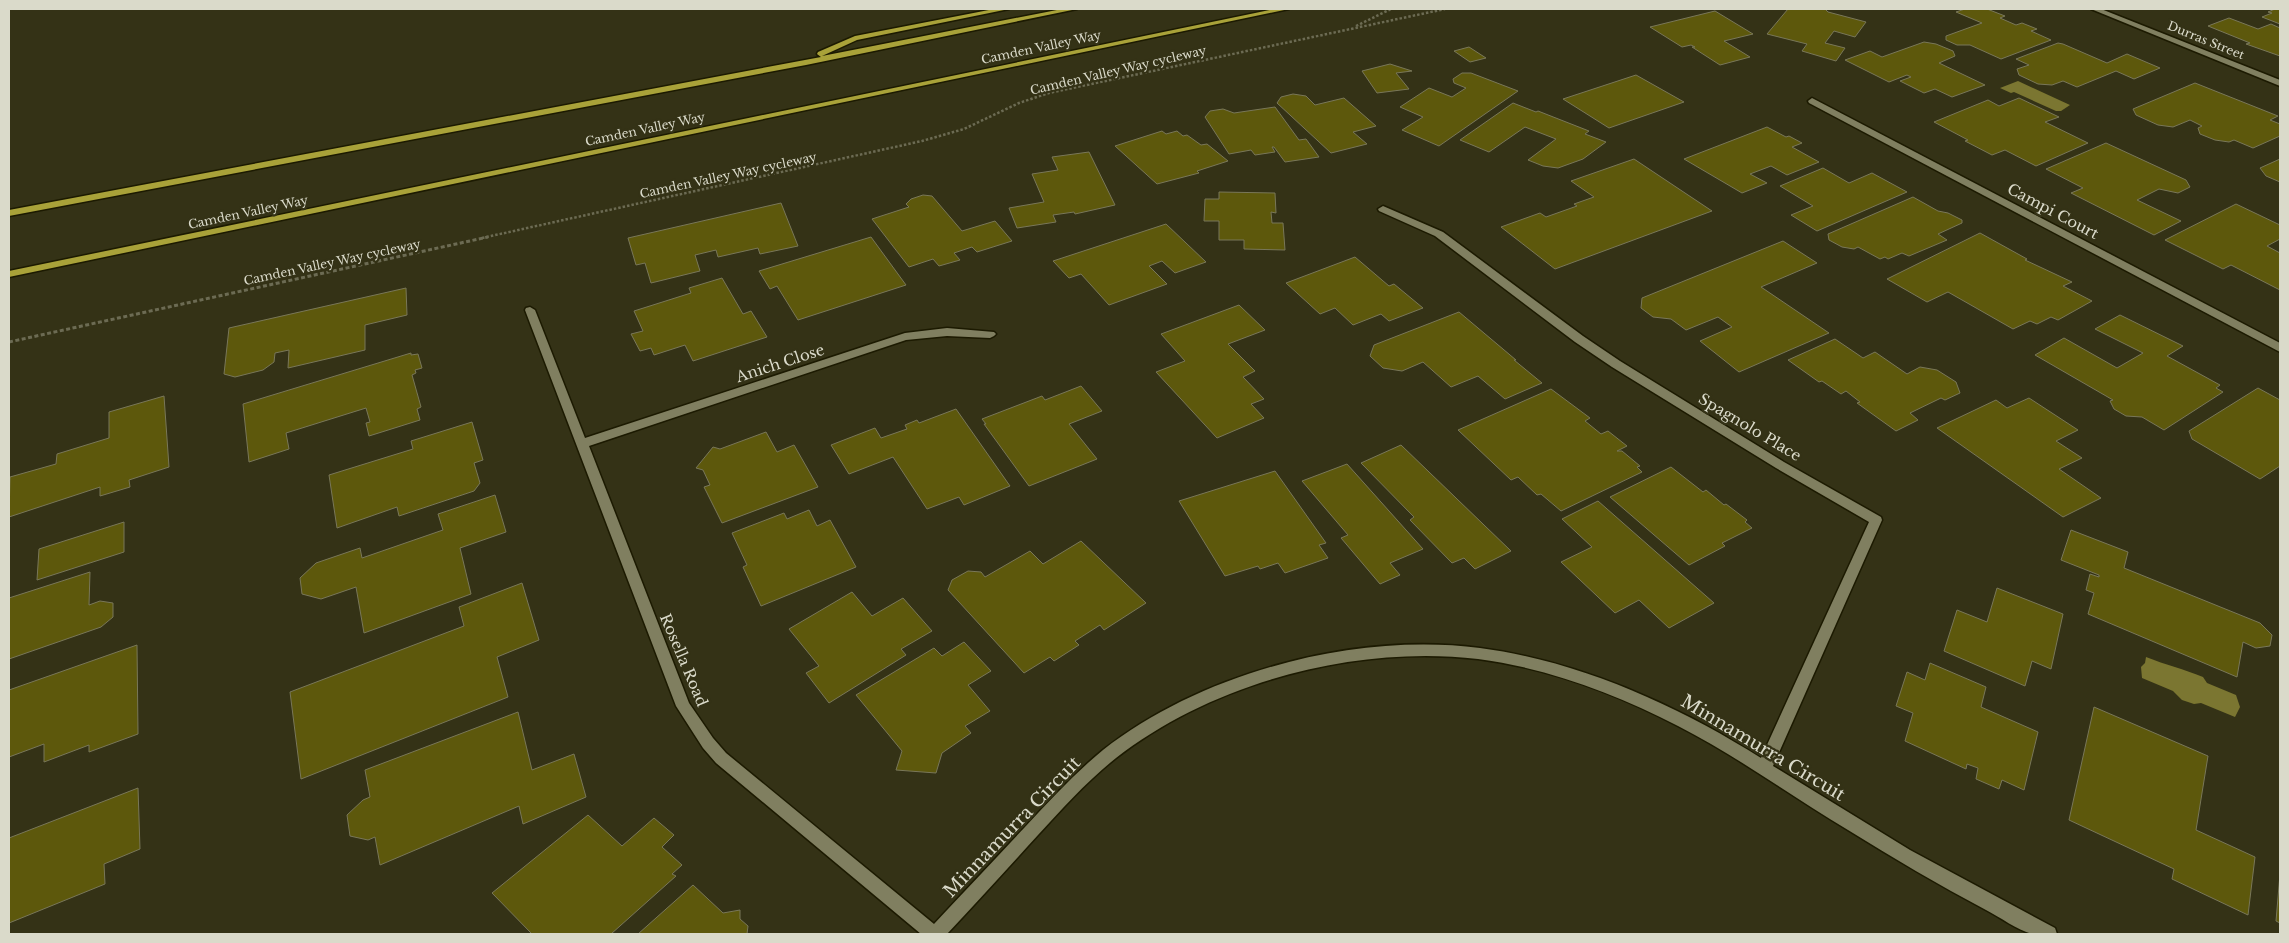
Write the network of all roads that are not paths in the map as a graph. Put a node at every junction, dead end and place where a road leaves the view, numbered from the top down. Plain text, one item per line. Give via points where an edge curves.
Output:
1 (1005, 9) edge
2 (1073, 9) edge
3 (1285, 9) edge
4 (2095, 9) edge
5 (806, 62) junction
6 (2280, 82) edge
7 (1812, 101) dead end
8 (1383, 209) dead end
9 (9, 213) edge
10 (9, 274) edge
11 (530, 310) dead end
12 (990, 334) dead end
13 (2280, 348) edge
14 (583, 444) junction
15 (1764, 768) junction
16 (935, 934) edge
17 (2048, 934) edge

1 - 5 main road via 855,38
2 - 5 main road
3 - 10 main road, Camden Valley Way
4 - 6 street, Durras Street
5 - 9 main road
7 - 13 street, Campi Court
8 - 15 street, Spagnolo Place via 1439,234 1616,364 1876,520
11 - 14 street, Rosella Road
12 - 14 street, Anich Close via 947,332 905,337
14 - 16 street, Rosella Road via 683,706 708,743 727,763
15 - 16 street, Minnamurra Circuit via 1711,736 1637,700 1511,660 1452,651 1413,650 1284,668 1193,701 1110,755 1075,784
15 - 17 street, Minnamurra Circuit via 1899,852

